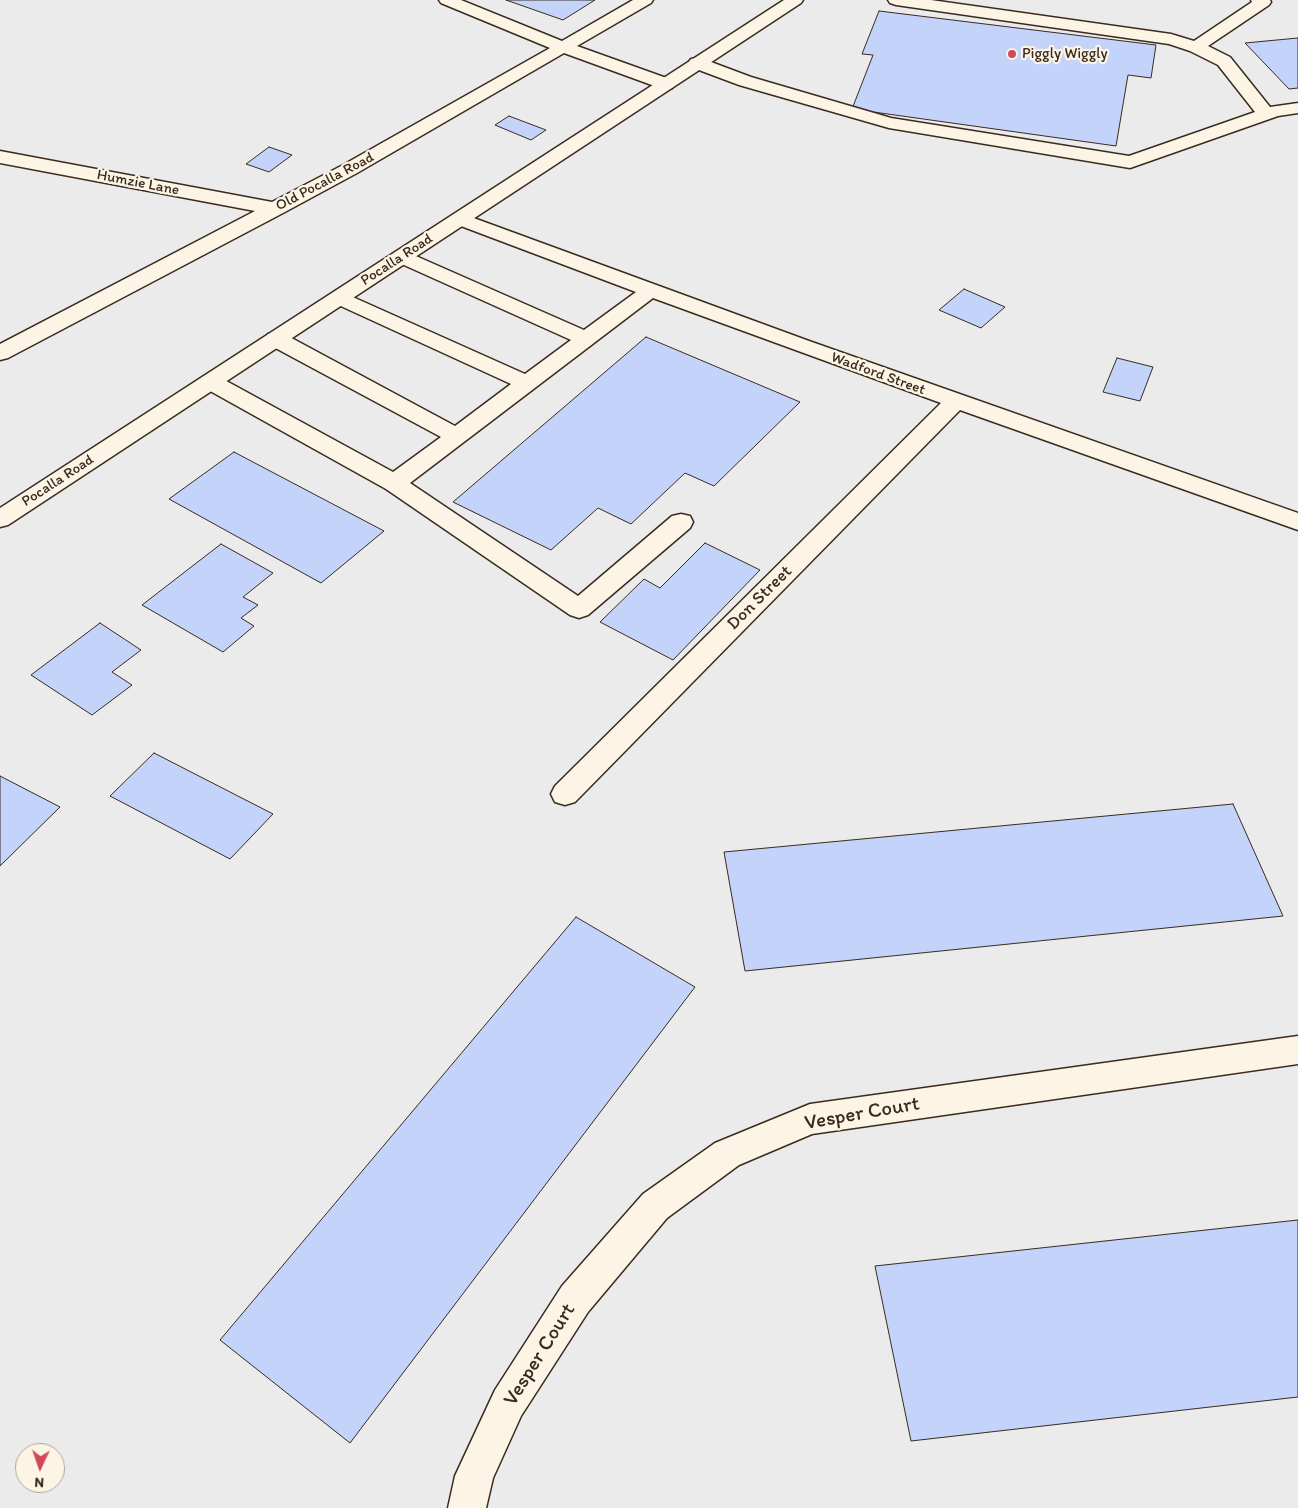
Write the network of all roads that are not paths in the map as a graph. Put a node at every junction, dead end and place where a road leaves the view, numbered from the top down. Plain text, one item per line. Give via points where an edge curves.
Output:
1 (446, 0) edge
2 (645, 0) edge
3 (794, 0) edge
4 (897, 0) edge
5 (1259, 0) edge
6 (563, 47) junction
7 (1196, 47) junction
8 (697, 63) junction
9 (666, 84) junction
10 (1298, 108) edge
11 (1266, 114) junction
12 (0, 157) edge
13 (276, 209) junction
14 (460, 219) junction
15 (402, 257) junction
16 (650, 290) junction
17 (339, 298) junction
18 (586, 338) junction
19 (276, 339) junction
20 (0, 353) edge
21 (211, 382) junction
22 (527, 383) junction
23 (956, 402) junction
24 (457, 436) junction
25 (394, 483) junction
26 (0, 520) edge
27 (681, 522) dead end
28 (1298, 522) edge
29 (565, 794) dead end
30 (1298, 1050) edge
31 (467, 1508) edge

1 - 6 street
2 - 6 street, Old Pocalla Road
3 - 8 street, Pocalla Road
4 - 7 street via 1171,39
5 - 7 street via 1263,2
6 - 9 street
6 - 13 street, Old Pocalla Road
7 - 11 street via 1224,61
8 - 9 street, Pocalla Road
8 - 11 street via 745,82 889,123 1130,162
9 - 14 street, Pocalla Road
10 - 11 street
12 - 13 street, Humzie Lane
13 - 20 street, Old Pocalla Road
14 - 15 street, Pocalla Road
14 - 16 street, Wadford Street
15 - 17 street, Pocalla Road
15 - 18 street
16 - 18 street
16 - 23 street, Wadford Street
17 - 19 street, Pocalla Road
17 - 22 street
18 - 22 street
19 - 21 street, Pocalla Road
19 - 24 street
21 - 25 street
21 - 26 street, Pocalla Road
22 - 24 street
23 - 28 street, Wadford Street
23 - 29 street, Don Street
24 - 25 street
25 - 27 street via 579,609
30 - 31 street, Vesper Court via 810,1119 727,1154 655,1206 575,1299 508,1403 474,1476

